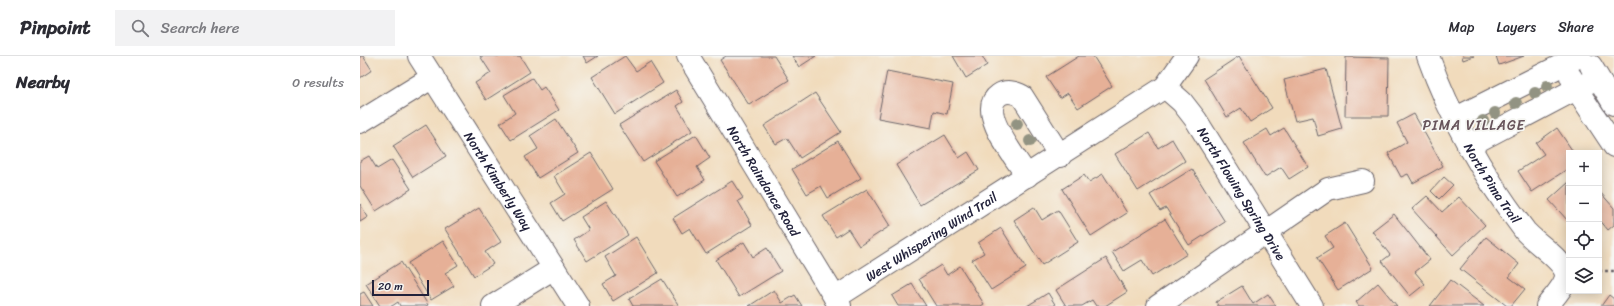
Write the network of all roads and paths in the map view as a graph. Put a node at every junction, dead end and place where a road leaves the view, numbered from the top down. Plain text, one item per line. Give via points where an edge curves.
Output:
1 (419, 56) edge
2 (688, 56) edge
3 (1187, 56) edge
4 (1428, 56) edge
5 (1587, 56) edge
6 (1568, 59) edge
7 (433, 77) junction
8 (1597, 78) junction
9 (1165, 87) junction
10 (1577, 90) junction
11 (1614, 104) edge
12 (1454, 119) junction
13 (360, 122) edge
14 (1468, 146) junction
15 (1614, 146) edge
16 (1060, 156) junction
17 (1027, 176) junction
18 (1363, 181) dead end
19 (1267, 232) junction
20 (554, 268) junction
21 (1602, 271) edge
22 (1614, 271) edge
23 (838, 302) edge
24 (492, 306) edge
25 (578, 306) edge
26 (1158, 306) edge
27 (1312, 306) edge
28 (1547, 306) edge

1 - 7 street, North Kimberly Way
2 - 23 street, North Raindance Road
3 - 9 street, West Whispering Wind Trail
4 - 12 street, North Pima Trail
5 - 8 street
6 - 10 street
6 - 12 street
7 - 13 street
7 - 20 street, North Kimberly Way
8 - 10 street
8 - 11 street
9 - 16 street, West Whispering Wind Trail
9 - 19 street, North Flowing Spring Drive via 1182,102 1196,120
10 - 14 street
10 - 15 street
12 - 14 street, North Pima Trail
14 - 28 street, North Pima Trail via 1526,232 1562,266 1566,275
16 - 17 street, West Whispering Wind Trail
16 - 17 street via 1022,96 1016,92 1001,93 993,101 991,108 993,123
17 - 23 street, West Whispering Wind Trail
18 - 19 street via 1328,189
19 - 26 street
19 - 27 street, North Flowing Spring Drive
20 - 24 street
20 - 25 street, North Kimberly Way
21 - 22 path

